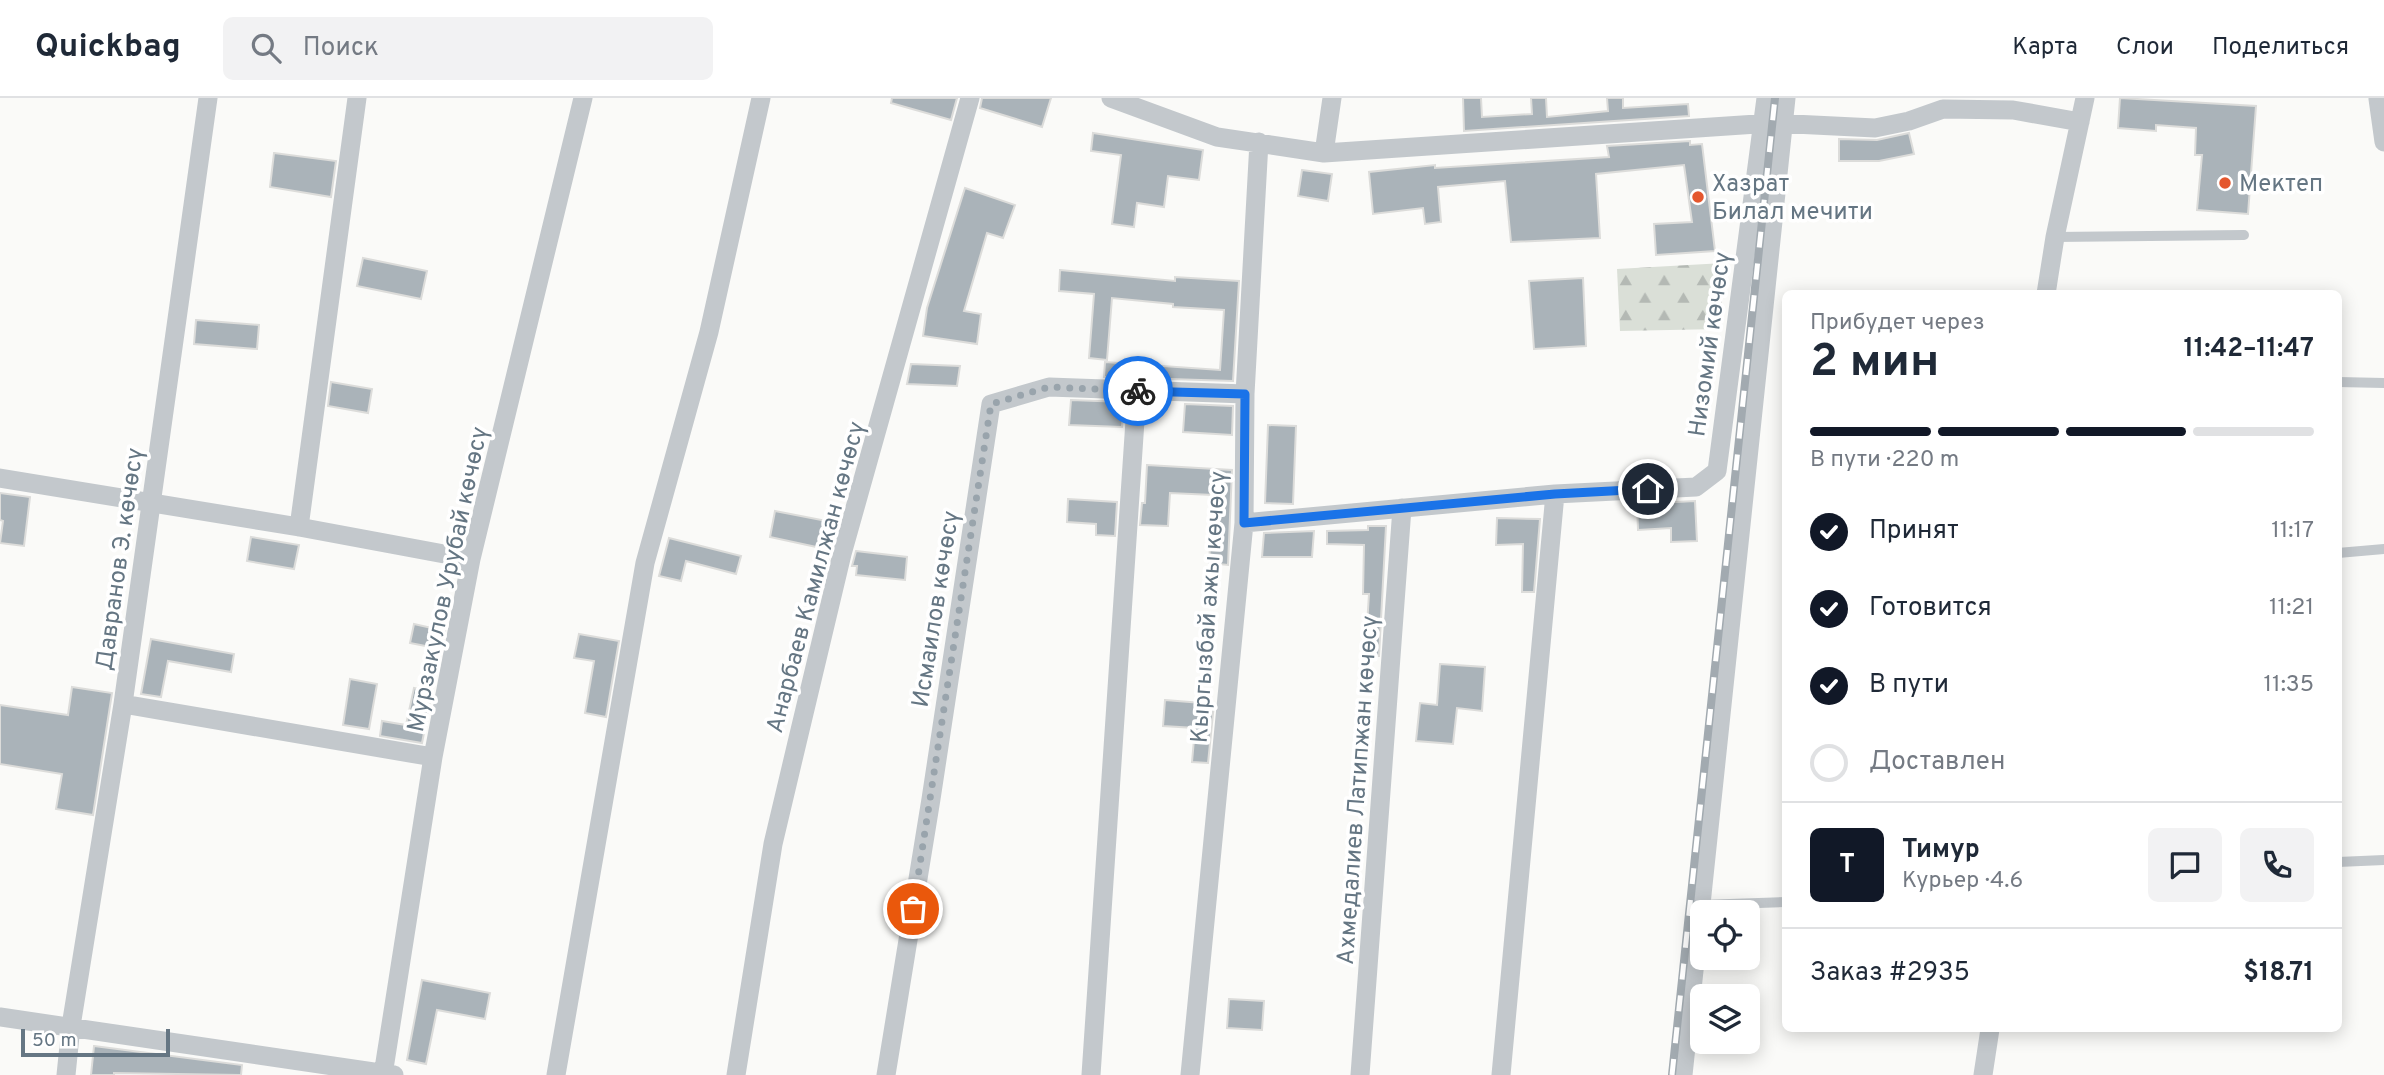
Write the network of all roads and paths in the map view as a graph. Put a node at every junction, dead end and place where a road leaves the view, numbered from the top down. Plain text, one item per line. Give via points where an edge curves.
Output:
1 (208, 98) edge
2 (357, 98) edge
3 (583, 98) edge
4 (761, 98) edge
5 (970, 98) edge
6 (1111, 98) edge
7 (1332, 98) edge
8 (1766, 98) edge
9 (1786, 98) edge
10 (2085, 98) edge
11 (2371, 98) edge
12 (2378, 99) edge
13 (2384, 99) edge
14 (2080, 122) junction
15 (1763, 124) junction
16 (1784, 124) junction
17 (1259, 142) junction
18 (2384, 142) edge
19 (1324, 153) junction
20 (2244, 235) dead end
21 (2055, 237) junction
22 (2047, 290) edge
23 (2342, 382) edge
24 (2384, 383) edge
25 (1137, 391) junction
26 (1245, 394) junction
27 (0, 478) edge
28 (1555, 494) junction
29 (152, 503) junction
30 (1402, 508) junction
31 (1244, 523) junction
32 (299, 527) junction
33 (2384, 550) edge
34 (2342, 553) edge
35 (471, 559) junction
36 (123, 704) junction
37 (433, 757) junction
38 (2384, 860) edge
39 (2342, 862) edge
40 (1702, 900) edge
41 (1782, 902) edge
42 (1760, 903) edge
43 (1694, 970) edge
44 (0, 1017) edge
45 (71, 1027) junction
46 (1990, 1032) edge
47 (387, 1074) edge
48 (66, 1075) edge
49 (556, 1075) edge
50 (736, 1075) edge
51 (886, 1075) edge
52 (1091, 1075) edge
53 (1190, 1075) edge
54 (1360, 1075) edge
55 (1501, 1075) edge
56 (1683, 1075) edge
57 (1983, 1075) edge

1 - 29 street, Давранов Э. көчөсү
2 - 32 street
3 - 35 street, Мурзакулов Урубай көчөсү
4 - 49 street via 709,332 645,563
5 - 50 street, Анарбаев Камилжан көчөсү via 842,554 773,844
6 - 17 street via 1217,137
7 - 19 street
8 - 15 street, Низомий көчөсү
9 - 16 street
10 - 14 street
11 - 12 street
12 - 13 street
12 - 18 street
14 - 16 street via 2013,110 1943,109 1875,128
14 - 21 street
15 - 16 street
15 - 19 street
15 - 28 street, Низомий көчөсү via 1717,471 1696,486
16 - 40 street
17 - 19 street
17 - 26 street, Кыргызбай ажы көчөсү
20 - 21 lane
21 - 22 street
23 - 24 lane
25 - 26 street, Исмаилов көчөсү
25 - 51 street, Исмаилов көчөсү via 1049,387 991,404
25 - 52 street
26 - 31 street, Кыргызбай ажы көчөсү
27 - 29 street
28 - 30 street
28 - 55 street
29 - 32 street
29 - 36 street, Давранов Э. көчөсү
30 - 31 street
30 - 54 street, Ахмедалиев Латипжан көчөсү
31 - 53 street, Кыргызбай ажы көчөсү
32 - 35 street
33 - 34 lane
35 - 37 street, Мурзакулов Урубай көчөсү
36 - 37 street
36 - 45 street, Давранов Э. көчөсү
37 - 47 street, Мурзакулов Урубай көчөсү
38 - 39 lane
41 - 42 lane
43 - 56 street
44 - 45 street
45 - 47 street
45 - 48 street, Давранов Э. көчөсү
46 - 57 street

